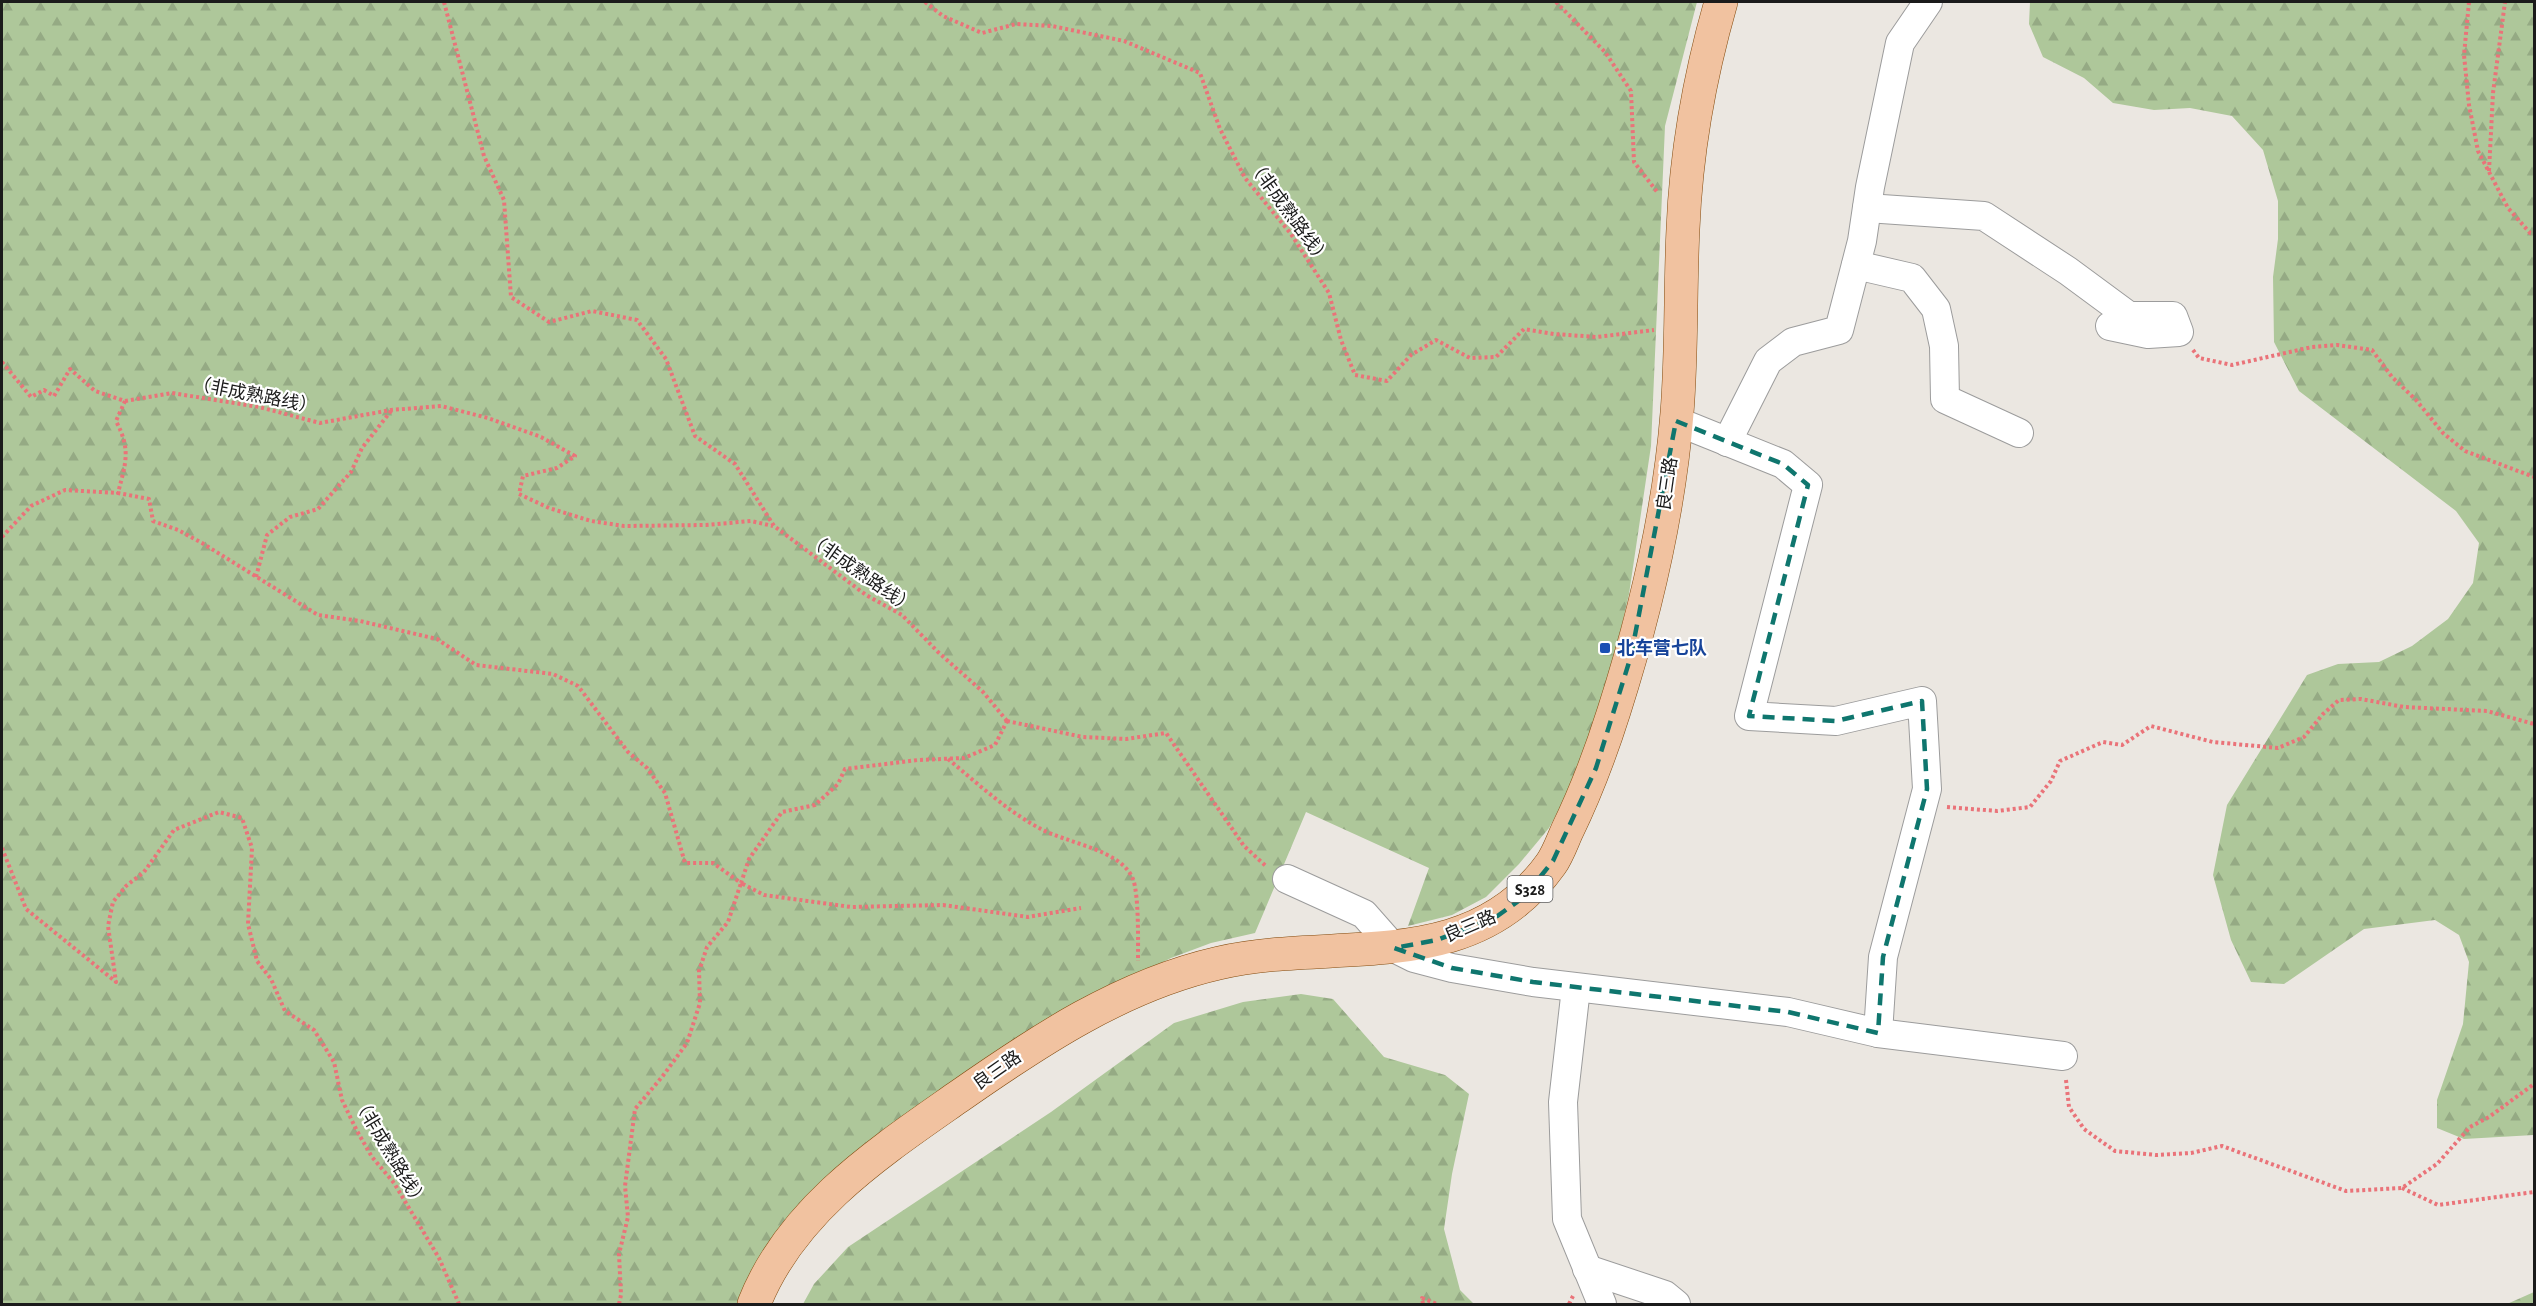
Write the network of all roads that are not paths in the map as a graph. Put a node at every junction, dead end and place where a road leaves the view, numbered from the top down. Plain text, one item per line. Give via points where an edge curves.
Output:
1 (1721, 2) edge
2 (1928, 2) edge
3 (1867, 208) junction
4 (1856, 265) junction
5 (2110, 326) dead end
6 (1676, 421) junction
7 (2019, 433) dead end
8 (1727, 442) junction
9 (1287, 879) road end
10 (1394, 948) junction
11 (1576, 988) junction
12 (1878, 1033) junction
13 (2063, 1056) road end
14 (1587, 1269) junction
15 (754, 1305) edge
16 (1602, 1305) edge
17 (1676, 1305) edge

1 - 6 main road, 良三路 / S328 via 1701,85 1690,156 1683,224
2 - 3 street via 1900,43
3 - 4 street
3 - 5 street via 1984,216 2128,316 2173,316 2179,332 2148,334
4 - 7 street via 1912,278 1936,309 1944,346 1945,399
4 - 8 street via 1839,330 1793,342 1768,361
6 - 8 street
6 - 10 main road, 良三路 / S328 via 1660,531 1631,656 1596,768 1553,861 1524,897 1496,917 1437,940
8 - 12 street via 1783,464 1808,485 1749,716 1836,720 1922,701 1927,789 1883,957
9 - 10 street via 1364,914
10 - 11 street via 1452,968
10 - 15 main road, 良三路 / S328 via 1221,962 1138,989 1029,1047 874,1156 823,1202 782,1250
11 - 12 street via 1788,1012
11 - 14 street via 1563,1102 1567,1219
12 - 13 street
14 - 16 street
14 - 17 street via 1665,1295

